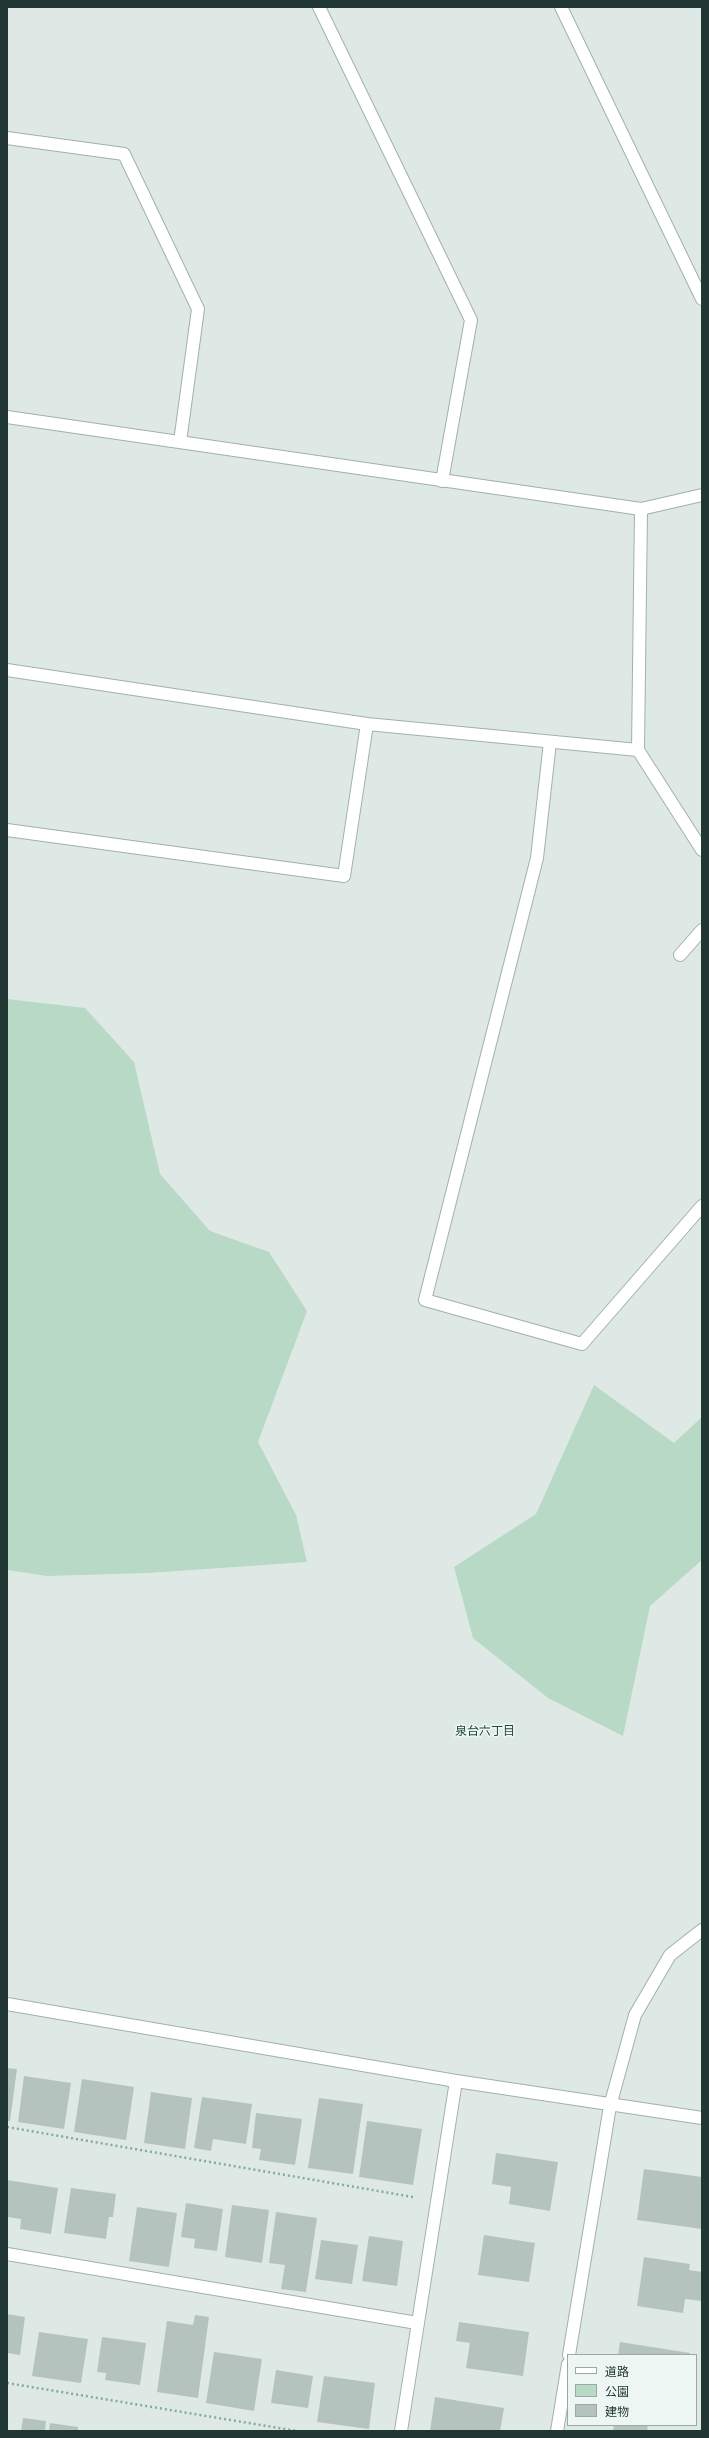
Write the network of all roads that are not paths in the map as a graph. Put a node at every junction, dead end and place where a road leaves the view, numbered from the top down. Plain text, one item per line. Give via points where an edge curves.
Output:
1 (319, 7) edge
2 (561, 7) edge
3 (7, 138) edge
4 (702, 299) edge
5 (7, 418) edge
6 (180, 442) junction
7 (442, 481) junction
8 (702, 495) edge
9 (641, 509) junction
10 (7, 670) edge
11 (367, 724) junction
12 (550, 742) junction
13 (638, 750) junction
14 (7, 830) edge
15 (702, 850) edge
16 (702, 930) edge
17 (680, 955) dead end
18 (702, 1206) edge
19 (702, 1930) edge
20 (7, 2004) edge
21 (456, 2081) junction
22 (610, 2106) junction
23 (702, 2118) edge
24 (7, 2254) edge
25 (417, 2323) junction
26 (570, 2354) edge
27 (567, 2370) edge
28 (401, 2431) edge
29 (557, 2431) edge

1 - 7 street via 471,320
2 - 4 street
3 - 6 street via 124,154 198,309
5 - 6 street
6 - 7 street
7 - 9 street
8 - 9 street
9 - 13 street
10 - 11 street
11 - 12 street
11 - 14 street via 344,876
12 - 13 street
12 - 18 street via 537,858 425,1300 582,1344
13 - 15 street
16 - 17 street
19 - 22 street via 670,1955 635,2015
20 - 21 street
21 - 22 street
21 - 25 street
22 - 23 street
22 - 26 street
24 - 25 street
25 - 28 street
27 - 29 street

